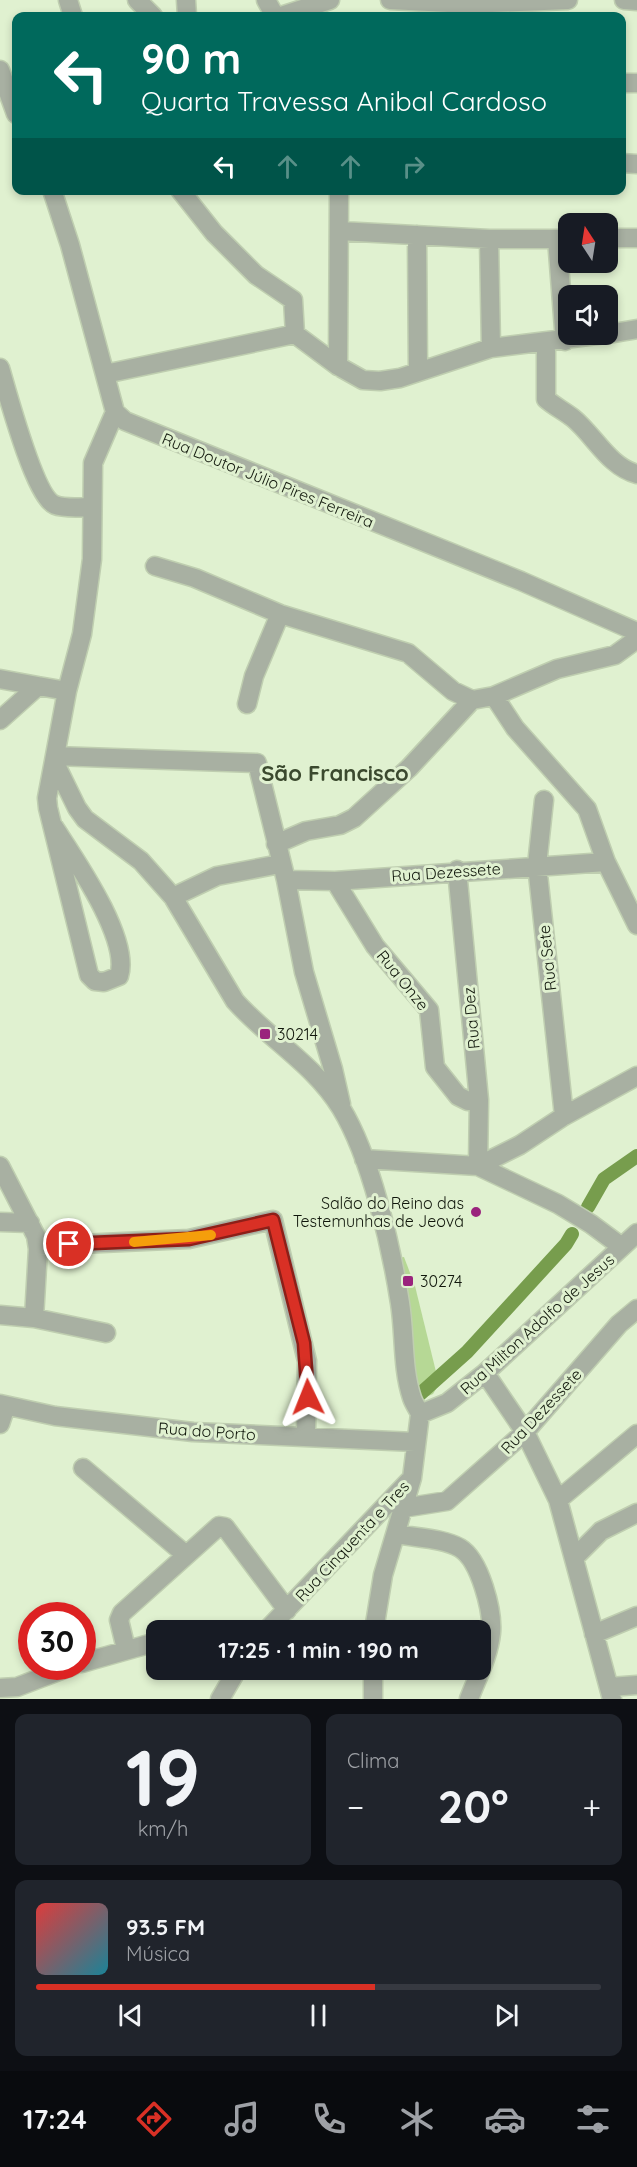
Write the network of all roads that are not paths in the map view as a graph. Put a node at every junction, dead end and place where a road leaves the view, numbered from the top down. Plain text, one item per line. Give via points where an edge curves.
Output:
1 (137, 0) edge
2 (330, 0) edge
3 (390, 0) edge
4 (568, 0) edge
5 (624, 0) edge
6 (519, 1) edge
7 (637, 1) edge
8 (149, 12) edge
9 (293, 12) edge
10 (0, 70) edge
11 (0, 100) edge
12 (12, 103) edge
13 (12, 116) edge
14 (53, 195) edge
15 (184, 195) edge
16 (339, 195) edge
17 (339, 231) junction
18 (417, 235) junction
19 (618, 238) edge
20 (637, 238) edge
21 (489, 239) junction
22 (558, 239) edge
23 (637, 329) edge
24 (618, 332) edge
25 (295, 334) junction
26 (558, 341) edge
27 (546, 343) junction
28 (491, 348) junction
29 (338, 366) junction
30 (0, 368) edge
31 (418, 372) junction
32 (105, 374) junction
33 (115, 412) junction
34 (637, 474) edge
35 (92, 507) junction
36 (155, 566) dead end
37 (280, 614) junction
38 (637, 632) edge
39 (637, 639) edge
40 (0, 679) edge
41 (38, 686) junction
42 (67, 691) junction
43 (494, 696) junction
44 (472, 700) junction
45 (247, 704) dead end
46 (0, 720) edge
47 (55, 759) junction
48 (544, 800) dead end
49 (54, 827) junction
50 (276, 844) junction
51 (606, 862) junction
52 (537, 865) junction
53 (457, 870) junction
54 (283, 872) junction
55 (335, 881) junction
56 (173, 897) junction
57 (637, 925) edge
58 (637, 1076) edge
59 (479, 1100) junction
60 (342, 1109) junction
61 (564, 1116) junction
62 (364, 1159) junction
63 (0, 1166) edge
64 (478, 1166) junction
65 (0, 1222) edge
66 (30, 1223) junction
67 (637, 1233) edge
68 (38, 1246) junction
69 (622, 1247) junction
70 (637, 1310) edge
71 (0, 1315) edge
72 (34, 1318) junction
73 (106, 1333) dead end
74 (485, 1373) junction
75 (3, 1405) edge
76 (420, 1414) junction
77 (0, 1424) edge
78 (525, 1432) junction
79 (637, 1434) edge
80 (306, 1436) junction
81 (415, 1442) junction
82 (83, 1468) dead end
83 (412, 1478) junction
84 (558, 1500) junction
85 (403, 1508) junction
86 (637, 1513) edge
87 (397, 1534) junction
88 (186, 1555) junction
89 (574, 1558) junction
90 (287, 1610) junction
91 (637, 1616) edge
92 (277, 1620) edge
93 (376, 1620) edge
94 (594, 1634) junction
95 (146, 1644) edge
96 (126, 1649) junction
97 (96, 1659) edge
98 (35, 1680) edge
99 (231, 1680) edge
100 (373, 1680) edge
101 (637, 1685) edge
102 (0, 1688) edge
103 (611, 1693) edge
104 (220, 1699) edge
105 (373, 1699) edge
106 (470, 1699) edge

1 - 8 street
2 - 9 street
3 - 6 street via 468,4
4 - 6 street
5 - 7 street
10 - 12 street
11 - 13 street
14 - 32 street
15 - 25 street via 214,233 256,275 293,300
16 - 17 street
17 - 18 street
17 - 29 street
18 - 21 street
18 - 31 street
19 - 20 street
21 - 22 street
21 - 28 street
23 - 24 street
25 - 29 street
25 - 32 street
26 - 27 street
27 - 28 street
27 - 34 street via 546,399 574,419 610,456
28 - 31 street
29 - 31 street via 363,380 380,381
30 - 35 street via 24,447 45,496 57,506
32 - 33 street
33 - 35 street via 93,463
33 - 38 street, Rua Doutor Júlio Pires Ferreira via 132,425 521,581
35 - 42 street via 92,559 82,634
36 - 37 street via 195,578
37 - 44 street via 408,653 453,691
37 - 45 street via 254,676
39 - 43 street via 615,655 557,669
40 - 41 street
41 - 42 street
41 - 46 street
42 - 47 street
43 - 44 street
43 - 51 street via 515,728 587,809
44 - 50 street via 409,768 354,818
47 - 49 street via 47,798
47 - 50 street via 257,763
47 - 56 street via 85,819 141,861
48 - 52 street, Rua Sete
49 - 49 street via 89,975 95,981 113,980 121,970 118,945 94,890
50 - 54 street
51 - 52 street, Rua Dezessete
51 - 57 street
52 - 53 street, Rua Dezessete
52 - 61 street, Rua Sete
53 - 55 street, Rua Dezessete
53 - 59 street, Rua Dez
54 - 55 street, Rua Dezessete
54 - 56 street, Rua Dezessete via 217,876
54 - 60 street via 304,972
55 - 59 street, Rua Onze via 375,946 429,1010 435,1066 458,1096 468,1101
56 - 60 street via 235,1002 305,1064
58 - 61 street
59 - 64 street, Rua Dez
60 - 62 street
61 - 64 street via 520,1146
62 - 64 street
62 - 76 street via 390,1251 412,1399
63 - 66 street
64 - 69 street via 558,1204
65 - 66 street
66 - 68 street
67 - 69 street, Rua Milton Adolfo de Jesus
68 - 72 street
68 - 80 street via 189,1239 273,1220 307,1361
69 - 74 street, Rua Milton Adolfo de Jesus
70 - 78 street, Rua Dezessete via 618,1324
71 - 72 street
72 - 73 street
74 - 76 street, Rua Milton Adolfo de Jesus via 447,1403
74 - 78 street
75 - 77 street
75 - 80 street, Rua do Porto via 55,1416 193,1432
76 - 81 street
78 - 84 street
78 - 85 street, Rua Dezessete via 447,1502
79 - 84 street
80 - 81 street, Rua do Porto
81 - 83 street
82 - 88 street
83 - 85 street
83 - 90 street, Rua Cinquenta e Tres
84 - 89 street
85 - 87 street
86 - 89 street via 601,1531
87 - 93 street via 383,1575
87 - 106 street via 451,1544 476,1565 492,1631
88 - 90 street via 222,1526
88 - 96 street via 122,1613 119,1620
89 - 94 street
90 - 92 street, Rua Cinquenta e Tres
91 - 94 street
94 - 103 street
95 - 96 street
96 - 97 street
98 - 102 street
99 - 104 street
100 - 105 street
101 - 103 street

